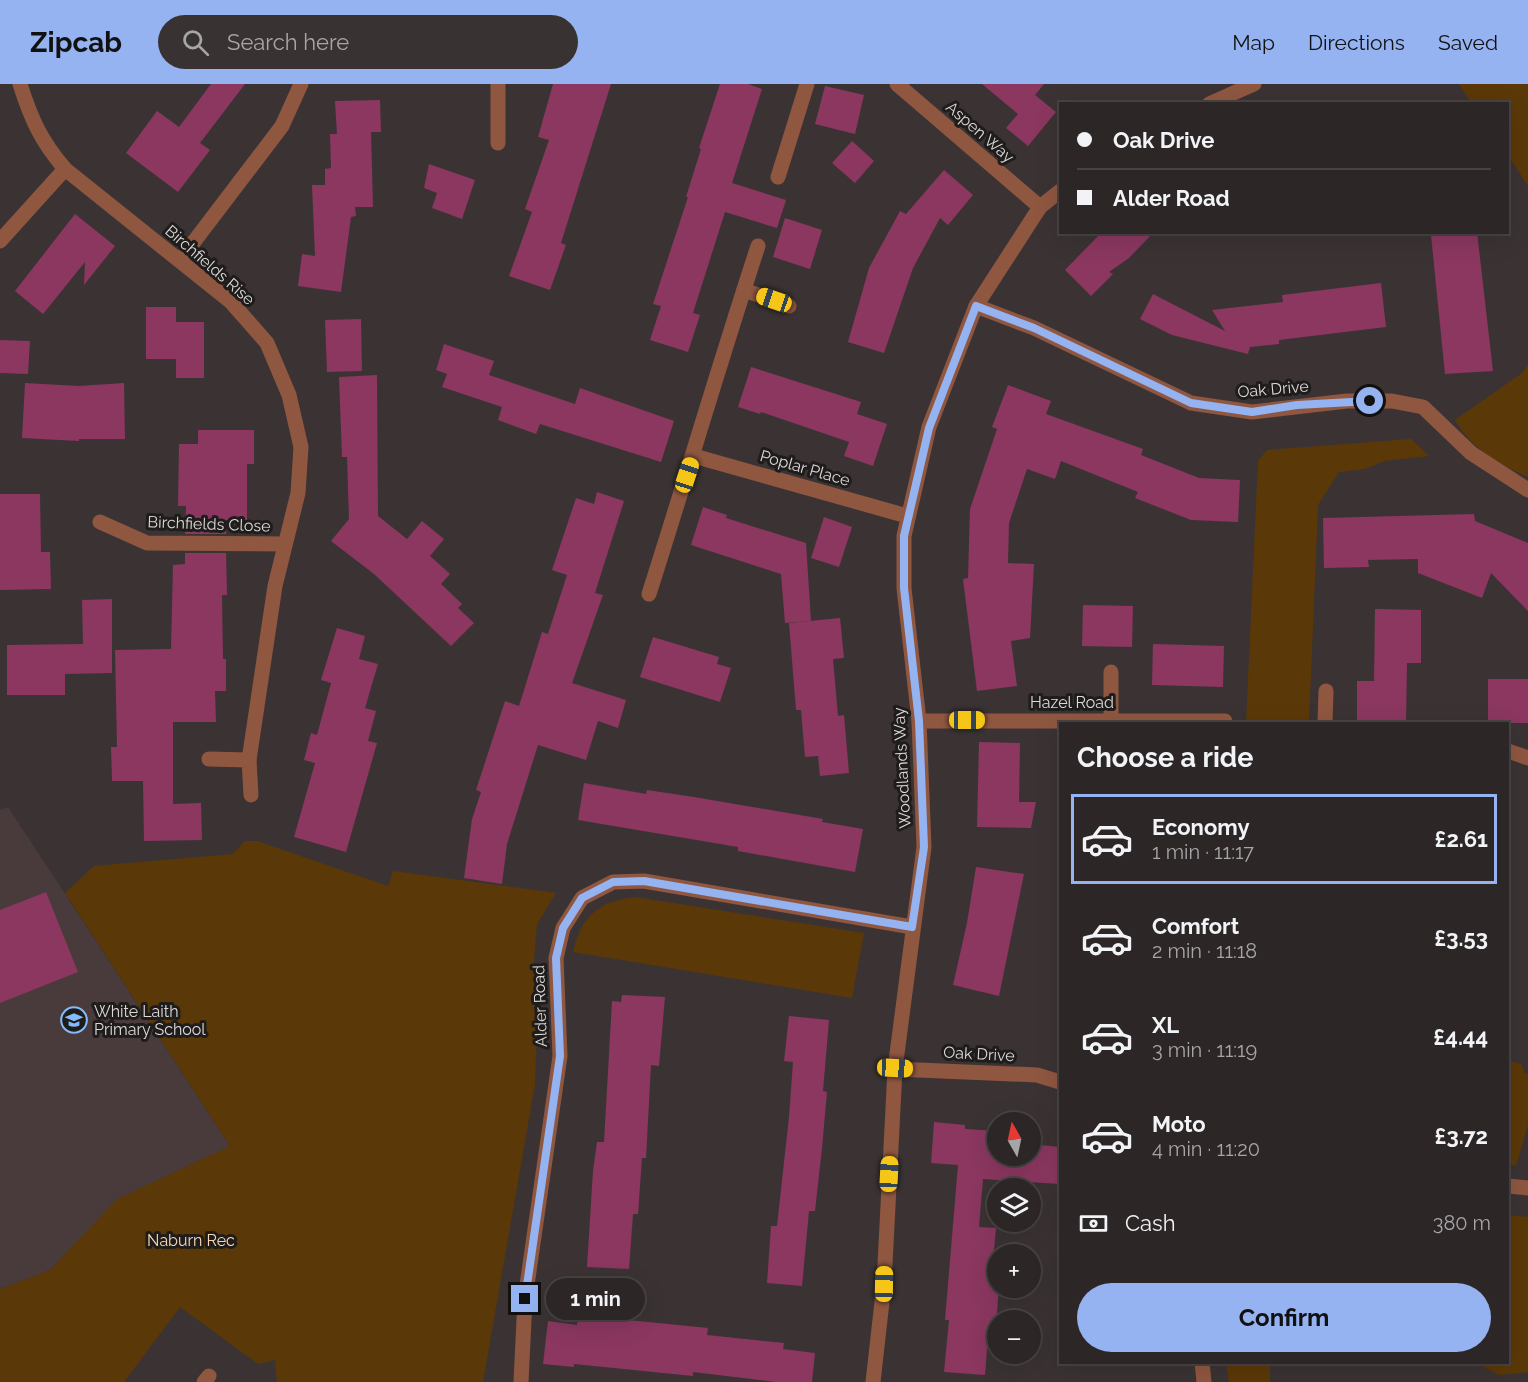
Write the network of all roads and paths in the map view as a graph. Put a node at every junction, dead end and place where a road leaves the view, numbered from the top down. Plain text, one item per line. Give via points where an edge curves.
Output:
1 (20, 84) edge
2 (301, 84) edge
3 (498, 84) edge
4 (807, 84) edge
5 (897, 84) edge
6 (1254, 84) edge
7 (1214, 102) edge
8 (498, 143) dead end
9 (65, 169) junction
10 (778, 177) dead end
11 (1059, 192) edge
12 (1040, 207) junction
13 (0, 241) edge
14 (758, 246) dead end
15 (180, 260) junction
16 (744, 290) junction
17 (789, 306) dead end
18 (976, 306) junction
19 (694, 456) junction
20 (1528, 490) edge
21 (908, 516) junction
22 (100, 522) dead end
23 (284, 544) junction
24 (649, 594) dead end
25 (1111, 672) dead end
26 (1326, 691) dead end
27 (1110, 720) junction
28 (919, 721) junction
29 (1225, 721) dead end
30 (1325, 722) edge
31 (1509, 751) edge
32 (1528, 758) edge
33 (209, 759) dead end
34 (249, 760) junction
35 (251, 795) dead end
36 (912, 927) junction
37 (895, 1068) junction
38 (1059, 1082) edge
39 (1509, 1186) edge
40 (1528, 1188) edge
41 (1202, 1364) edge
42 (520, 1382) edge
43 (873, 1382) edge
44 (1204, 1382) edge

1 - 9 street, Birchfields Rise via 44,144
2 - 15 street via 282,126
3 - 8 street
4 - 10 street
5 - 12 street, Aspen Way
6 - 7 street
9 - 13 street
9 - 15 street, Birchfields Rise
11 - 12 street, Woodlands Way
12 - 18 street, Woodlands Way
14 - 16 street
15 - 23 street, Birchfields Rise via 231,302 267,343 289,395 301,447 298,493
16 - 17 street
16 - 19 street via 719,362
18 - 20 street, Oak Drive via 1034,328 1191,403 1252,412 1347,401 1392,401 1423,407 1471,453
18 - 21 street, Woodlands Way via 929,428
19 - 21 street, Poplar Place
19 - 24 street
21 - 28 street, Woodlands Way via 904,588
22 - 23 street, Birchfields Close via 147,543
23 - 34 street, Birchfields Rise
25 - 27 street
26 - 30 street
27 - 28 street, Hazel Road
27 - 29 street, Hazel Road
28 - 36 street, Woodlands Way via 924,847
31 - 32 street
33 - 34 street
34 - 35 street, Birchfields Rise
36 - 37 street, Woodlands Way
36 - 42 street, Alder Road via 644,881 613,882 582,898 563,928 556,958 560,1056 525,1299
37 - 38 street, Oak Drive via 1037,1075
37 - 43 street, Woodlands Way via 884,1284
39 - 40 street
41 - 44 street

